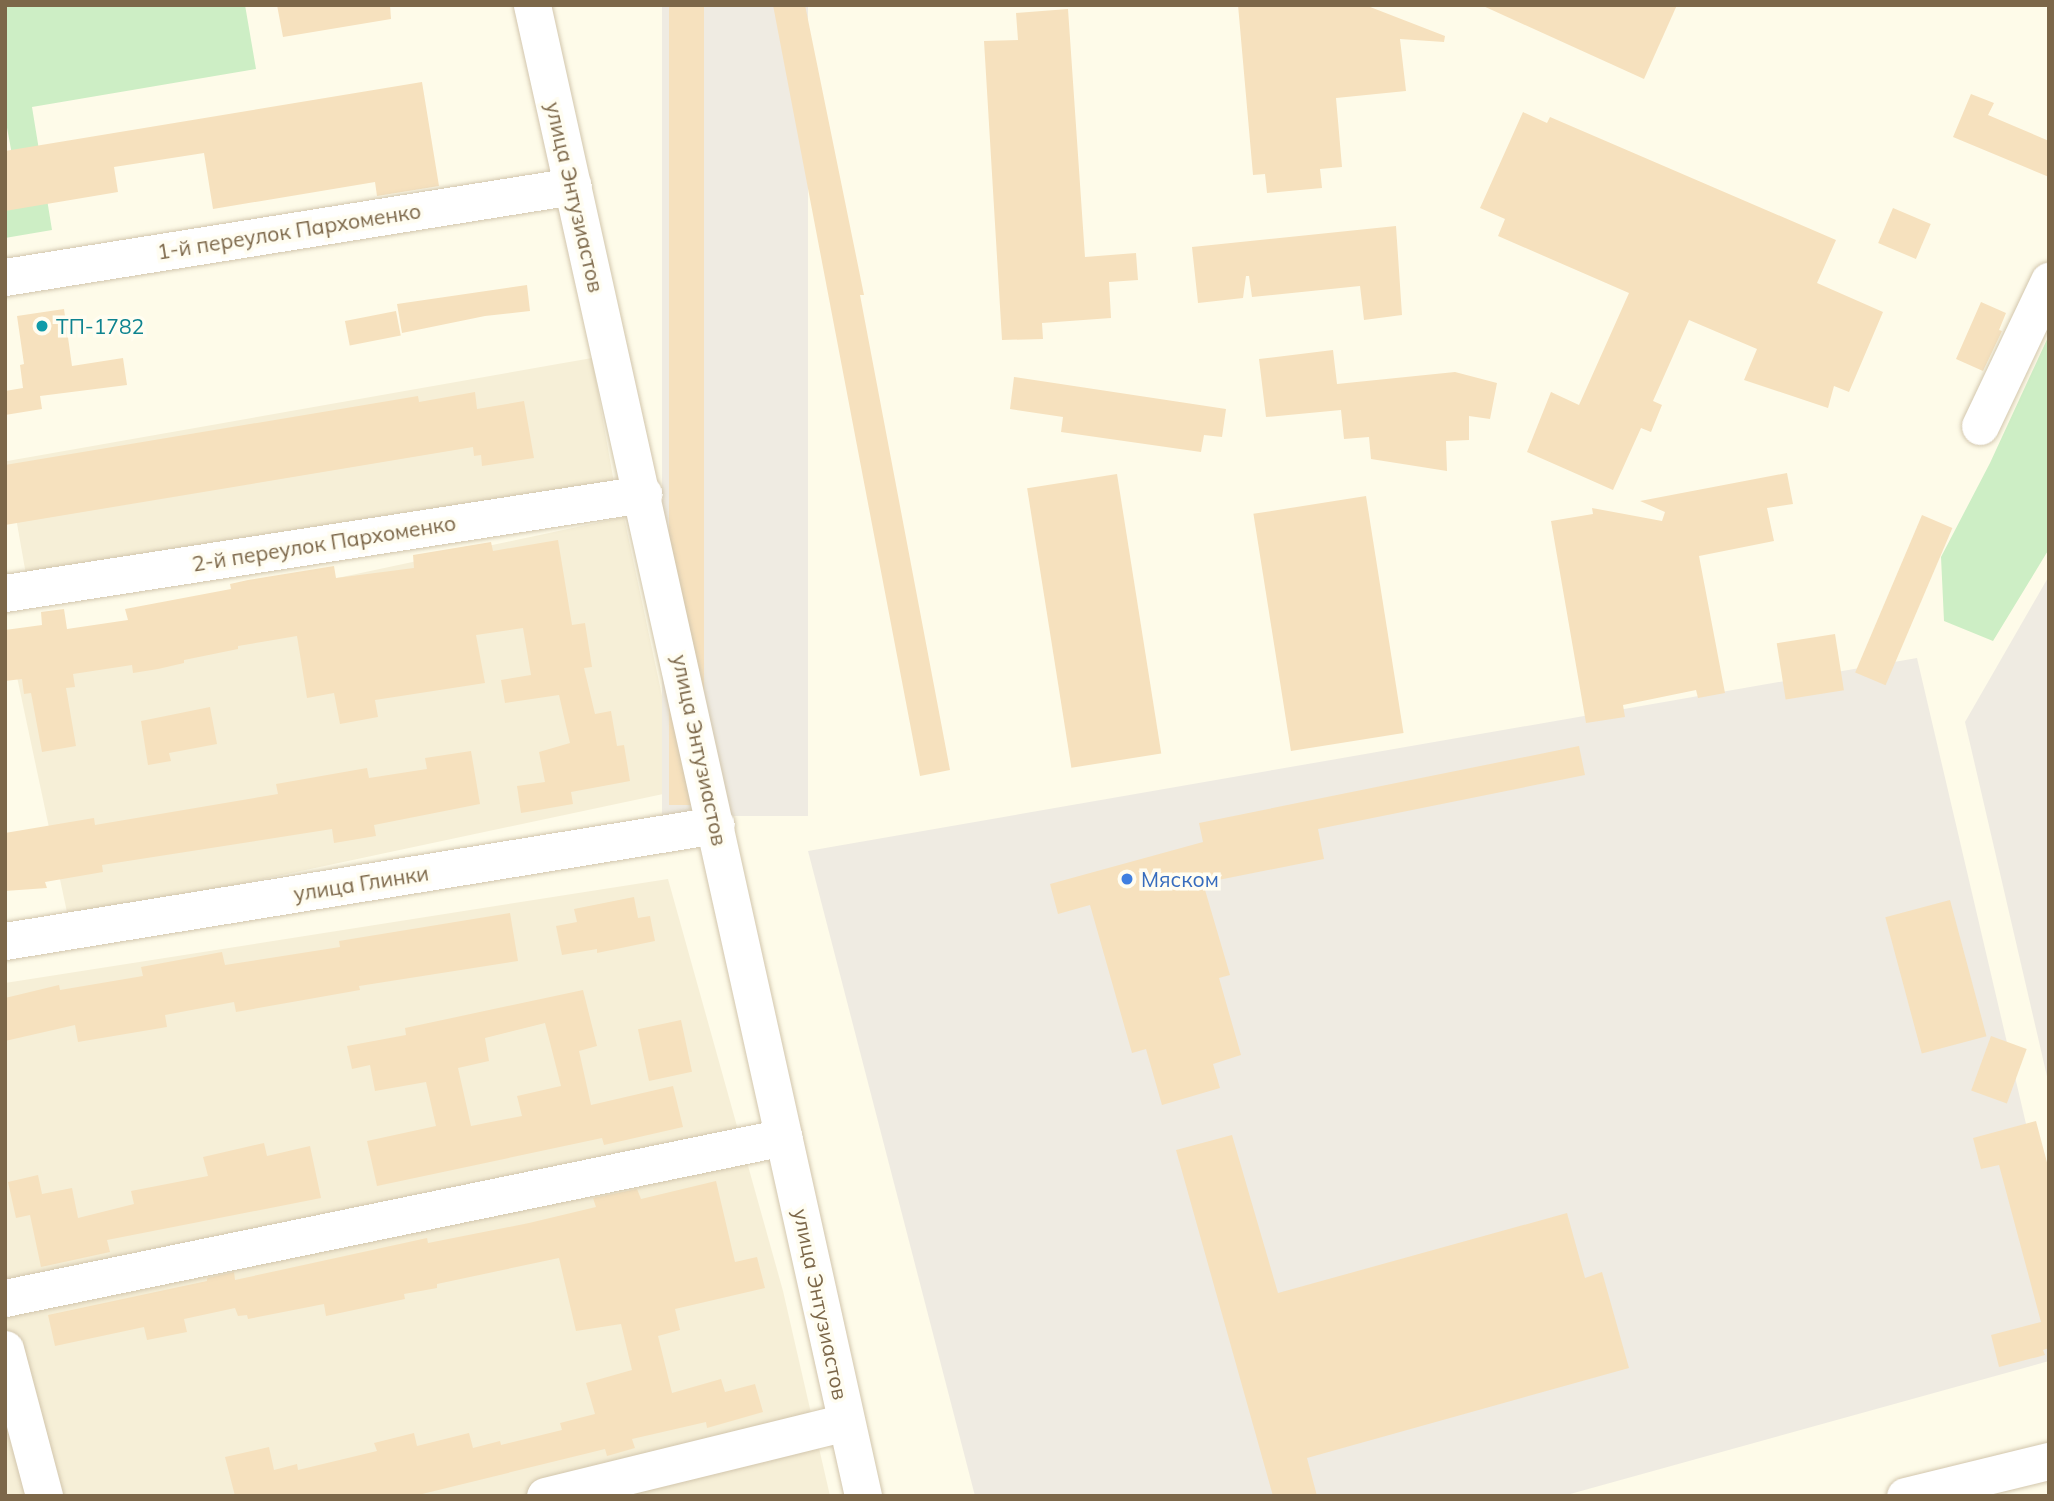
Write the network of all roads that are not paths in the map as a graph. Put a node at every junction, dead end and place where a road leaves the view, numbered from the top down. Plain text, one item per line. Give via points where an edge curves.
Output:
1 (532, 5) edge
2 (573, 186) junction
3 (5, 277) edge
4 (2049, 281) edge
5 (1980, 426) dead end
6 (643, 494) junction
7 (5, 593) edge
8 (716, 825) junction
9 (5, 941) edge
10 (784, 1137) junction
11 (5, 1297) edge
12 (5, 1349) edge
13 (846, 1422) junction
14 (19, 1457) edge
15 (2049, 1461) edge
16 (44, 1496) edge
17 (545, 1496) edge
18 (863, 1496) edge
19 (1905, 1496) edge

1 - 2 street, улица Энтузиастов
2 - 3 street, 1-й переулок Пархоменко
2 - 6 street, улица Энтузиастов
4 - 5 street
6 - 7 street, 2-й переулок Пархоменко
6 - 8 street, улица Энтузиастов
8 - 9 street, улица Глинки
8 - 10 street, улица Энтузиастов
10 - 11 street
10 - 13 street, улица Энтузиастов
12 - 14 street
13 - 17 street
13 - 18 street, улица Энтузиастов
14 - 16 street
15 - 19 street

